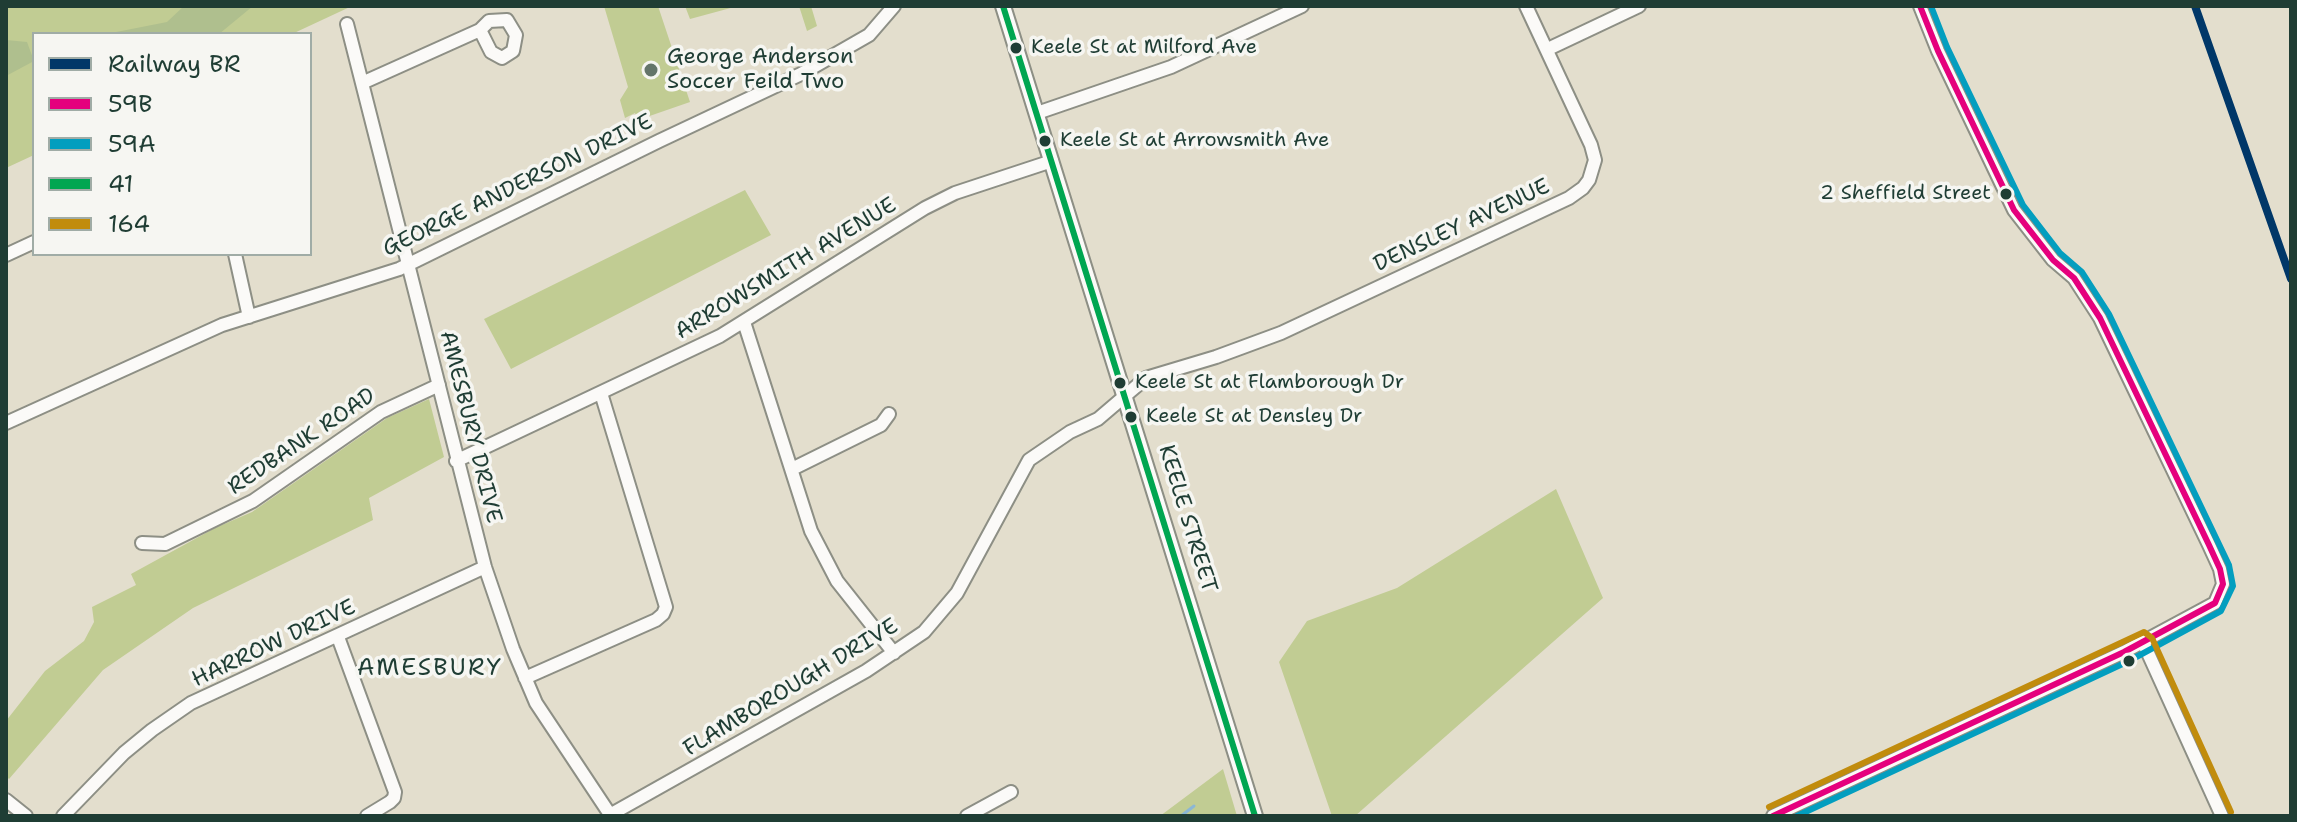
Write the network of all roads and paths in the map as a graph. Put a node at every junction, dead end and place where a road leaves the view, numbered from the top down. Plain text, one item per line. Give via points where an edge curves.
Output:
1 (894, 6) edge
2 (1003, 6) edge
3 (1302, 6) edge
4 (1526, 6) edge
5 (1639, 6) edge
6 (1920, 6) edge
7 (347, 24) dead end
8 (480, 30) dead end
9 (1548, 49) junction
10 (362, 83) junction
11 (1037, 113) junction
12 (1052, 161) junction
13 (32, 243) edge
14 (6, 255) edge
15 (235, 256) edge
16 (409, 263) junction
17 (249, 317) junction
18 (744, 322) junction
19 (439, 385) junction
20 (601, 393) junction
21 (1127, 397) junction
22 (889, 414) dead end
23 (6, 423) edge
24 (456, 461) junction
25 (792, 469) junction
26 (142, 543) dead end
27 (485, 567) junction
28 (338, 637) junction
29 (2143, 642) junction
30 (894, 653) junction
31 (525, 678) junction
32 (1011, 792) dead end
33 (6, 800) edge
34 (26, 816) edge
35 (63, 816) edge
36 (367, 816) edge
37 (610, 816) edge
38 (967, 816) edge
39 (1255, 816) edge
40 (1773, 816) edge
41 (2222, 816) edge

1 - 16 street, GEORGE ANDERSON DRIVE via 869,35 801,74
2 - 11 main road, KEELE STREET
3 - 11 street via 1171,67
4 - 9 street, DENSLEY AVENUE
5 - 9 street
6 - 29 street via 2001,187 2033,236 2095,308 2220,569 2223,584 2215,603
7 - 10 street, AMESBURY DRIVE
8 - 10 street
9 - 21 street, DENSLEY AVENUE via 1595,160 1583,188 1281,333 1146,378
10 - 16 street, AMESBURY DRIVE
11 - 12 main road, KEELE STREET
12 - 18 street, ARROWSMITH AVENUE via 925,208
12 - 21 main road, KEELE STREET
13 - 14 street
15 - 17 street
16 - 17 street, GEORGE ANDERSON DRIVE
16 - 19 street, AMESBURY DRIVE
17 - 23 street, GEORGE ANDERSON DRIVE via 193,337
18 - 20 street, ARROWSMITH AVENUE
18 - 25 street
19 - 24 street, AMESBURY DRIVE
19 - 26 street, REDBANK ROAD via 381,412 253,501 165,544
20 - 24 street, ARROWSMITH AVENUE
20 - 31 street via 666,607 656,620
21 - 30 street, FLAMBOROUGH DRIVE via 1029,460 957,593 924,632
21 - 39 main road, KEELE STREET
22 - 25 street via 881,425
24 - 27 street, AMESBURY DRIVE
25 - 30 street via 811,531 837,581
27 - 28 street, HARROW DRIVE
27 - 31 street, AMESBURY DRIVE
28 - 35 street, HARROW DRIVE via 191,703 124,753
28 - 36 street via 395,792 390,802
29 - 40 street
29 - 41 street
30 - 37 street, FLAMBOROUGH DRIVE
31 - 37 street, AMESBURY DRIVE
32 - 38 street
33 - 34 street

